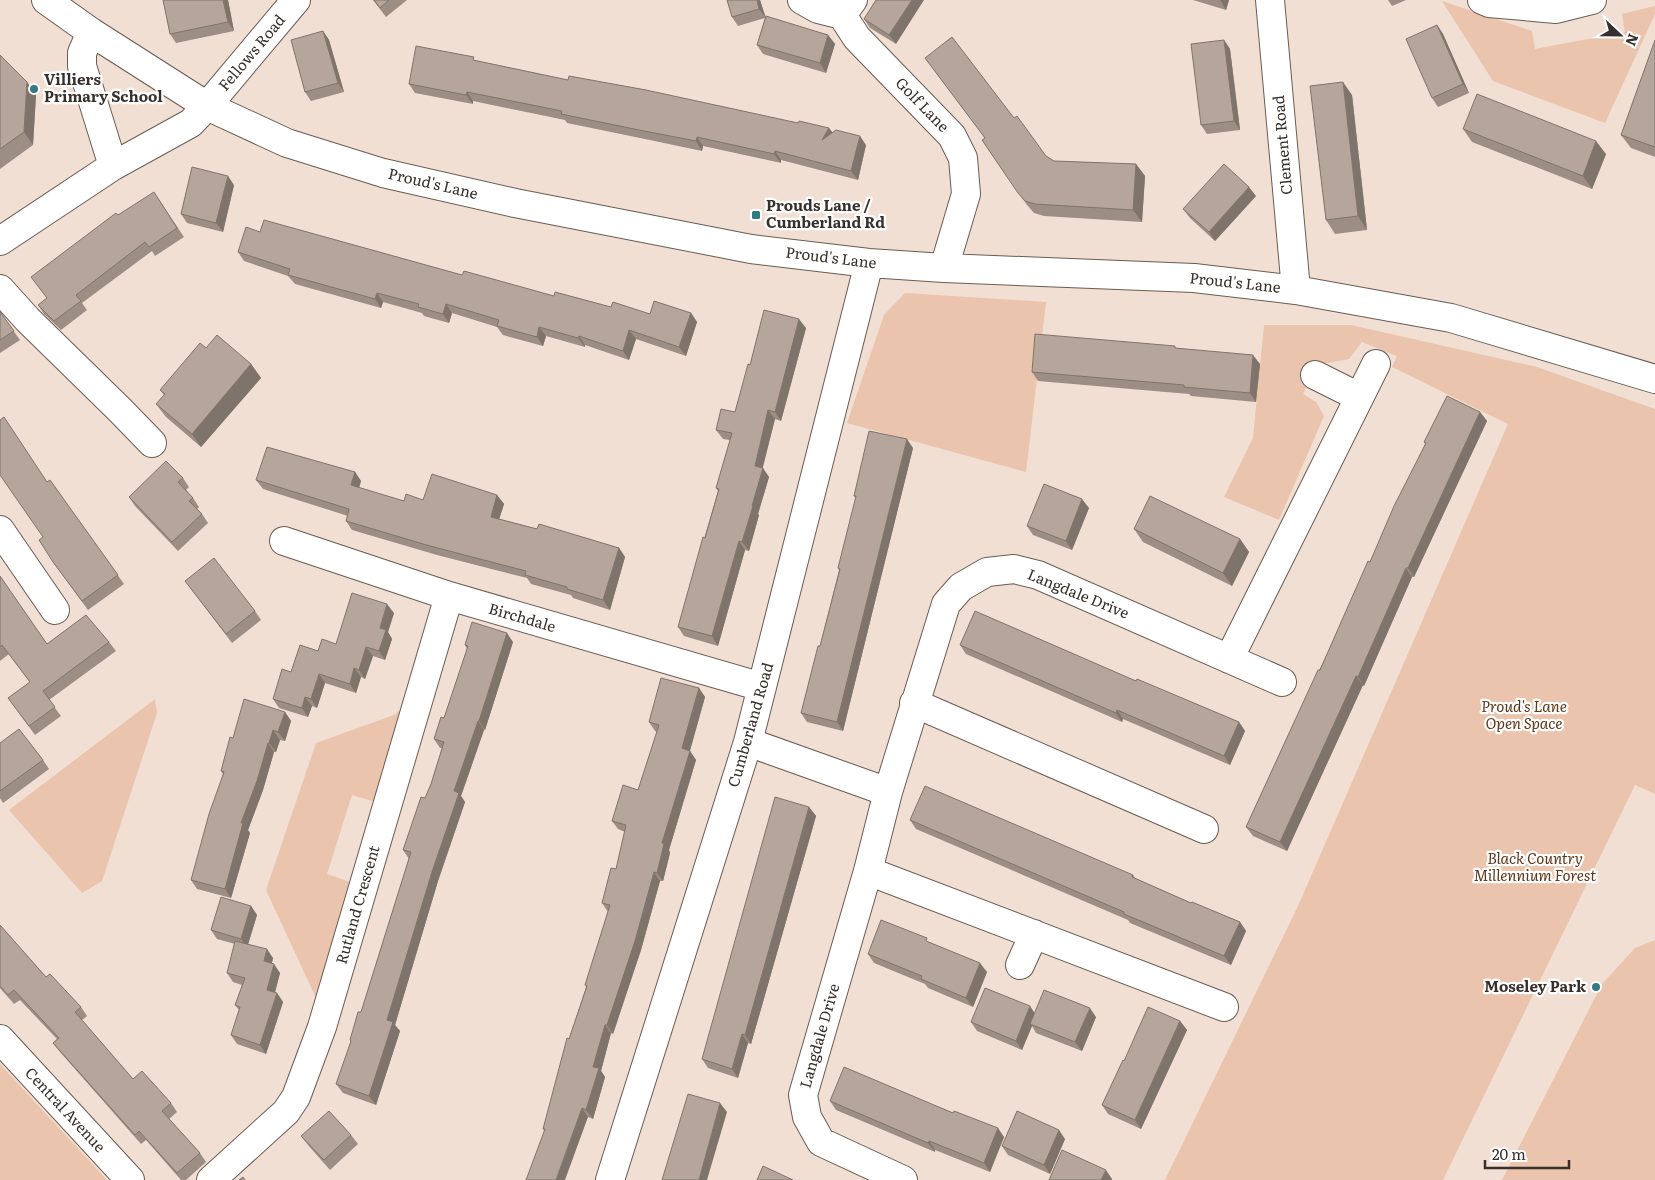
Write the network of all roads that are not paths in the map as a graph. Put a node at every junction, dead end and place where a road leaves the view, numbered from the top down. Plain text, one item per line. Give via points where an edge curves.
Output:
1 (46, 0) edge
2 (296, 0) edge
3 (802, 0) edge
4 (1270, 0) edge
5 (1482, 0) edge
6 (1592, 0) edge
7 (847, 7) edge
8 (91, 32) junction
9 (208, 106) junction
10 (114, 166) junction
11 (0, 241) edge
12 (869, 263) junction
13 (944, 268) junction
14 (0, 289) edge
15 (1296, 290) junction
16 (1376, 364) dead end
17 (1315, 375) dead end
18 (1655, 379) edge
19 (1359, 397) junction
20 (152, 443) dead end
21 (0, 530) edge
22 (284, 542) dead end
23 (449, 596) junction
24 (55, 610) dead end
25 (1229, 659) junction
26 (1282, 682) dead end
27 (762, 687) junction
28 (914, 703) junction
29 (748, 742) junction
30 (888, 792) junction
31 (1204, 829) dead end
32 (868, 871) junction
33 (1034, 934) junction
34 (1020, 965) dead end
35 (1224, 1007) dead end
36 (0, 1039) edge
37 (130, 1180) edge
38 (211, 1180) edge
39 (610, 1180) edge
40 (903, 1180) edge

1 - 8 street, Proud's Lane
2 - 9 street, Fellows Road
3 - 7 street, Golf Lane via 818,9
4 - 15 street, Clement Road
5 - 6 street via 1489,4 1556,8
7 - 13 street, Golf Lane via 857,38 952,136 963,158 966,194
8 - 9 street, Proud's Lane
8 - 10 street via 82,53 82,66
9 - 10 street, Fellows Road via 190,123
9 - 12 street, Proud's Lane via 287,143 383,173 742,247
10 - 11 street, Fellows Road
12 - 13 street, Proud's Lane
12 - 27 street, Cumberland Road
13 - 15 street, Proud's Lane via 1194,278
14 - 20 street
15 - 18 street, Proud's Lane via 1451,318
16 - 19 street
17 - 19 street
19 - 25 street
21 - 24 street
22 - 23 street, Birchdale
23 - 27 street, Birchdale
23 - 38 street, Rutland Crescent via 322,1027 296,1098 286,1112
25 - 26 street, Langdale Drive
25 - 28 street, Langdale Drive via 1038,575 1014,569 987,572 961,587 946,604
27 - 29 street, Cumberland Road
28 - 30 street, Langdale Drive
28 - 31 street
29 - 30 street
29 - 39 street, Cumberland Road
30 - 32 street, Langdale Drive
32 - 33 street
32 - 40 street, Langdale Drive via 803,1095 807,1118 821,1142
33 - 34 street
33 - 35 street
36 - 37 street, Central Avenue

